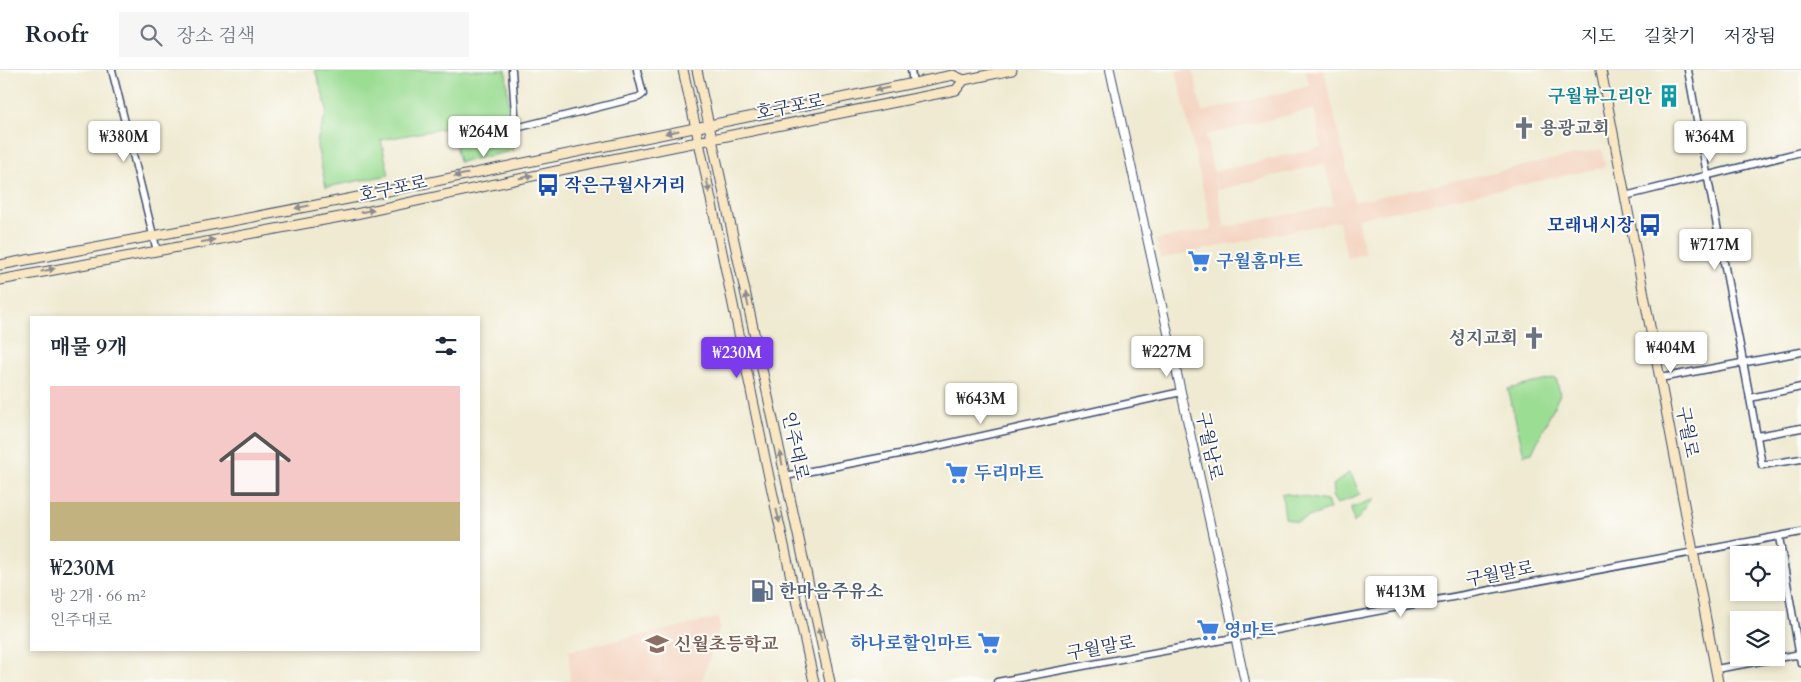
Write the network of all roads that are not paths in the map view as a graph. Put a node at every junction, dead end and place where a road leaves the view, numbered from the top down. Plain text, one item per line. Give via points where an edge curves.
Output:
1 (112, 70) edge
2 (512, 70) edge
3 (637, 70) edge
4 (683, 70) edge
5 (698, 70) edge
6 (910, 70) edge
7 (1012, 70) edge
8 (1110, 70) edge
9 (1601, 70) edge
10 (1688, 70) edge
11 (964, 80) junction
12 (913, 83) junction
13 (710, 124) junction
14 (696, 127) junction
15 (713, 139) junction
16 (699, 142) junction
17 (1801, 152) edge
18 (1706, 176) junction
19 (1625, 196) junction
20 (153, 236) junction
21 (157, 251) junction
22 (0, 265) edge
23 (0, 280) edge
24 (1801, 352) edge
25 (1744, 363) junction
26 (1660, 378) junction
27 (1801, 387) edge
28 (1181, 392) junction
29 (1750, 398) junction
30 (1801, 428) edge
31 (1757, 436) junction
32 (1801, 459) edge
33 (785, 476) junction
34 (1801, 532) edge
35 (1778, 537) junction
36 (1694, 553) junction
37 (1236, 638) junction
38 (1801, 659) edge
39 (1716, 668) junction
40 (814, 682) edge
41 (830, 682) edge
42 (997, 682) edge
43 (1244, 682) edge
44 (1718, 682) edge

1 - 20 street
2 - 3 street via 516,128 639,97 643,94
4 - 14 main road, 인주대로
5 - 13 main road, 인주대로
6 - 12 street
7 - 11 main road, 호구포로
8 - 28 street, 구월남로
9 - 19 main road, 구월로
10 - 18 street
11 - 12 main road, 호구포로 via 953,75
11 - 15 main road, 호구포로 via 956,90
12 -> 13 main road, 호구포로
13 - 14 main road, 호구포로
13 - 15 main road, 인주대로
14 - 16 main road, 인주대로
14 -> 20 main road, 호구포로
15 - 16 main road, 호구포로
33 -> 15 main road, 인주대로
21 -> 16 main road, 호구포로 via 351,215
16 -> 40 main road, 인주대로
17 - 18 street
18 - 19 street
18 - 25 street
19 - 26 main road, 구월로
20 - 21 street
20 - 22 main road, 호구포로
23 -> 21 main road, 호구포로
24 - 25 street
25 - 26 street
25 - 29 street
26 - 36 main road, 구월로
27 - 29 street
28 - 33 street
28 - 37 street, 구월남로
29 - 31 street
30 - 31 street
31 - 32 street via 1762,465
41 -> 33 main road, 인주대로
34 - 35 street, 구월말로
35 - 36 street, 구월말로
35 - 38 street
36 - 37 street, 구월말로
36 - 39 main road, 구월로
37 - 42 street, 구월말로
37 - 43 street, 구월남로
38 - 39 street via 1795,655
39 - 44 main road, 구월로

